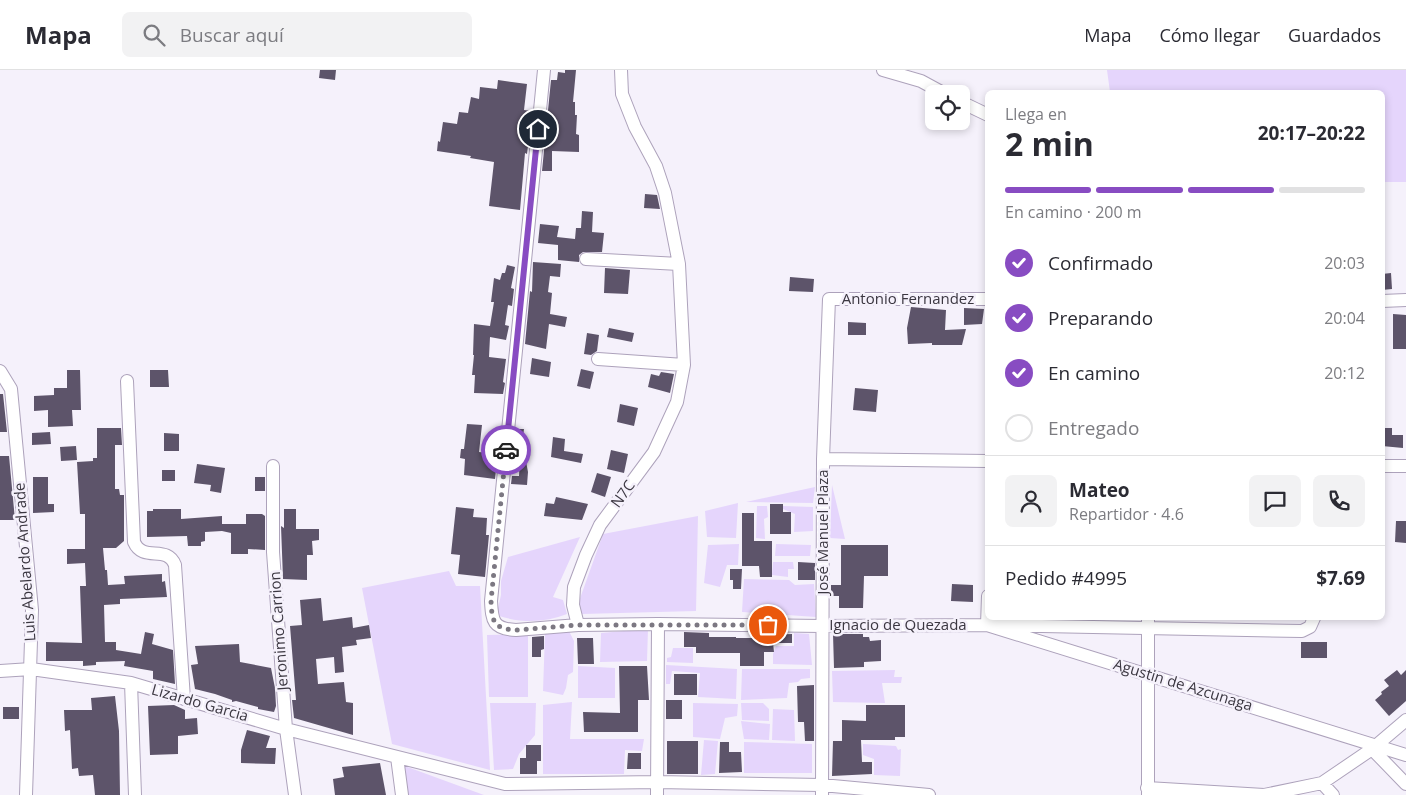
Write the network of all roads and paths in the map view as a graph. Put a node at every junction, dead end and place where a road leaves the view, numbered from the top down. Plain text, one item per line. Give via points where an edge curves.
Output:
1 (544, 70) edge
2 (621, 70) edge
3 (882, 70) edge
4 (928, 85) edge
5 (970, 107) edge
6 (985, 114) edge
7 (586, 259) dead end
8 (679, 264) junction
9 (829, 299) joint
10 (985, 299) edge
11 (1406, 300) edge
12 (1385, 301) edge
13 (598, 359) dead end
14 (684, 365) junction
15 (0, 371) edge
16 (127, 381) dead end
17 (823, 459) junction
18 (985, 461) edge
19 (273, 466) dead end
20 (1385, 466) edge
21 (1406, 466) edge
22 (987, 620) edge
23 (1148, 622) edge
24 (1312, 622) edge
25 (658, 624) junction
26 (578, 625) junction
27 (987, 625) junction
28 (822, 626) junction
29 (31, 669) junction
30 (0, 671) edge
31 (1148, 675) junction
32 (131, 683) junction
33 (184, 699) junction
34 (1406, 720) edge
35 (286, 729) junction
36 (1374, 747) junction
37 (1406, 755) edge
38 (397, 756) junction
39 (1322, 783) junction
40 (1406, 784) edge
41 (658, 789) edge
42 (822, 790) edge
43 (1147, 791) edge
44 (26, 795) edge
45 (135, 795) edge
46 (295, 795) edge
47 (402, 795) edge
48 (929, 795) edge
49 (1199, 795) edge
50 (1264, 795) edge
51 (1333, 795) edge

1 - 26 street, Ignacio de Quezada via 491,601 496,625 505,629
2 - 8 street, N7C via 622,94 656,166 665,193
3 - 4 street
5 - 6 street
7 - 8 street
8 - 14 street, N7C
9 - 10 street, Antonio Fernandez
9 - 17 street, José Manuel Plaza
11 - 12 street
13 - 14 street
14 - 26 street, N7C via 677,402 654,452 600,525 586,555 574,587 573,605
15 - 29 street, Luis Abelardo Andrade via 11,389 32,610
16 - 33 street via 134,542 137,549 144,552 167,554 173,558
17 - 18 street
17 - 28 street, José Manuel Plaza
19 - 35 street, Jeronimo Carrion via 273,552
20 - 21 street
22 - 27 street
23 - 24 street, Ignacio de Quezada via 1302,631
23 - 27 street, Ignacio de Quezada
23 - 31 street
25 - 26 street, Ignacio de Quezada
25 - 28 street, Ignacio de Quezada
25 - 41 street
27 - 28 street, Ignacio de Quezada
27 - 31 street, Agustin de Azcunaga
28 - 42 street, José Manuel Plaza
29 - 30 street, Lizardo Garcia
29 - 32 street, Lizardo Garcia
29 - 44 street, Luis Abelardo Andrade
31 - 36 street, Agustin de Azcunaga
31 - 43 street
32 - 33 street, Lizardo Garcia
32 - 45 street
33 - 35 street, Lizardo Garcia
34 - 36 street
35 - 38 street, Lizardo Garcia
35 - 46 street, Jeronimo Carrion
36 - 37 street, Agustin de Azcunaga
36 - 39 street
36 - 40 street
38 - 41 street, Lizardo Garcia via 505,784
38 - 47 street
39 - 50 street
39 - 51 street
41 - 42 street, Lizardo Garcia
42 - 48 street, Lizardo Garcia
43 - 49 street
43 - 50 street

